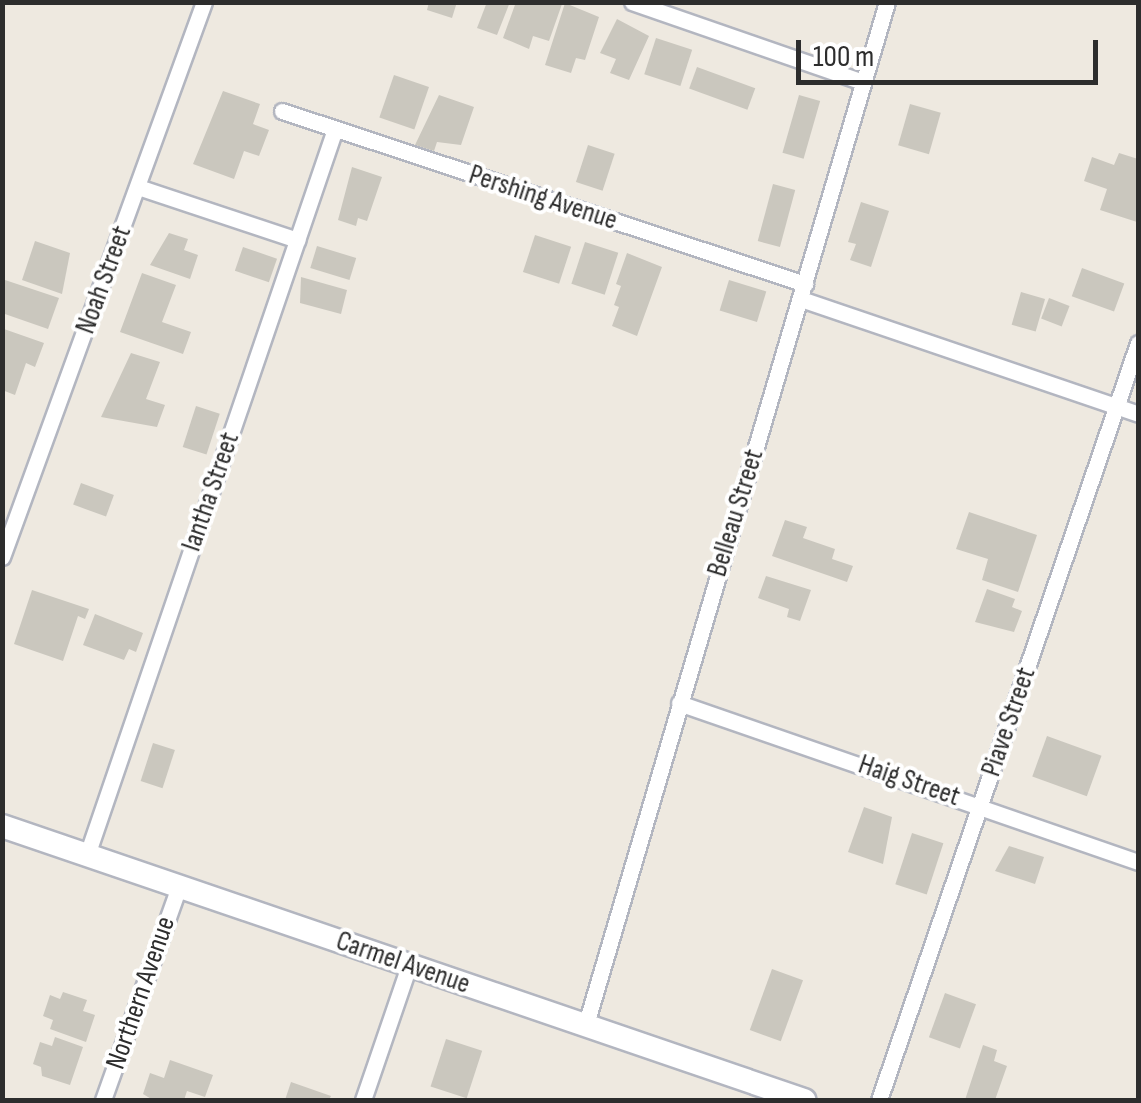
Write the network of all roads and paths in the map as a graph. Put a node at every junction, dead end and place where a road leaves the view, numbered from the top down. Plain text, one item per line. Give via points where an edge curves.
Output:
1 (204, 2) edge
2 (632, 2) edge
3 (886, 2) edge
4 (863, 82) junction
5 (282, 110) dead end
6 (334, 129) junction
7 (138, 187) junction
8 (296, 240) junction
9 (803, 292) junction
10 (1138, 342) edge
11 (1116, 406) junction
12 (1138, 414) edge
13 (2, 557) edge
14 (679, 702) junction
15 (980, 805) junction
16 (2, 826) edge
17 (87, 856) junction
18 (1138, 862) edge
19 (179, 886) junction
20 (409, 966) junction
21 (586, 1024) junction
22 (103, 1100) edge
23 (363, 1100) edge
24 (804, 1100) edge
25 (879, 1100) edge

1 - 7 street, Noah Street
2 - 4 street
3 - 4 street, Belleau Street
4 - 9 street, Belleau Street
5 - 6 street, Pershing Avenue
6 - 8 street, Iantha Street
6 - 9 street, Pershing Avenue
7 - 8 street
7 - 13 street, Noah Street
8 - 17 street, Iantha Street
9 - 11 street, Pershing Avenue
9 - 14 street, Belleau Street
10 - 11 street, Piave Street
11 - 12 street, Pershing Avenue
11 - 15 street, Piave Street
14 - 15 street, Haig Street
14 - 21 street, Belleau Street
15 - 18 street, Haig Street
15 - 25 street, Piave Street
16 - 17 main road, Carmel Avenue
17 - 19 main road, Carmel Avenue
19 - 20 main road, Carmel Avenue
19 - 22 street, Northern Avenue
20 - 21 main road, Carmel Avenue
20 - 23 street
21 - 24 main road, Carmel Avenue

